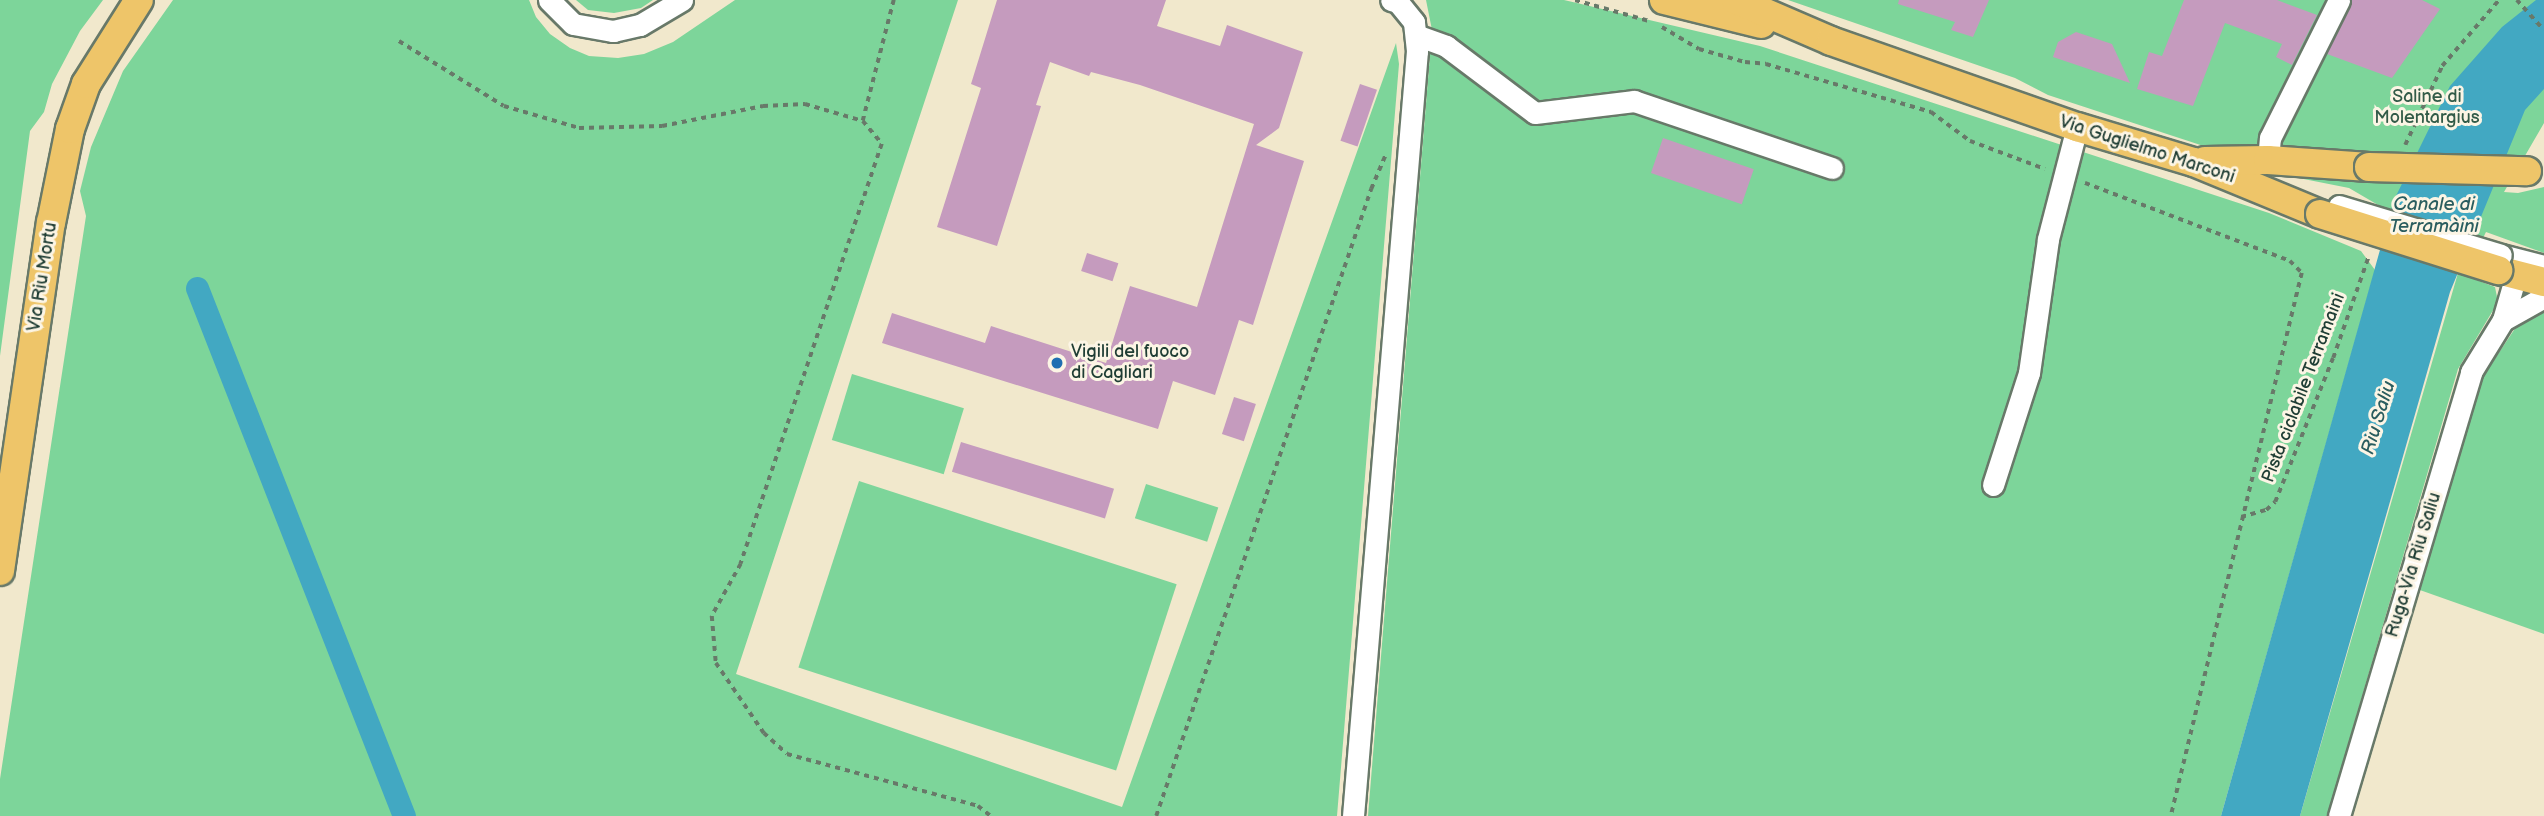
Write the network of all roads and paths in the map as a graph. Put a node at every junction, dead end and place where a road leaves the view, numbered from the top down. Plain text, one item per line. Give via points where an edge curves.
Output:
1 (139, 0) edge
2 (549, 0) edge
3 (682, 0) edge
4 (894, 0) edge
5 (1391, 0) edge
6 (1575, 0) edge
7 (1664, 0) edge
8 (1736, 0) edge
9 (2339, 0) edge
10 (2499, 0) edge
11 (2516, 0) edge
12 (2544, 30) edge
13 (1416, 35) junction
14 (399, 41) dead end
15 (1831, 41) junction
16 (863, 121) junction
17 (2077, 127) junction
18 (1391, 143) dead end
19 (2400, 157) dead end
20 (2268, 160) junction
21 (2194, 162) junction
22 (1832, 168) dead end
23 (2535, 170) edge
24 (2064, 176) junction
25 (2372, 248) dead end
26 (2544, 266) edge
27 (2505, 267) junction
28 (2544, 282) edge
29 (2544, 297) edge
30 (2503, 320) junction
31 (1993, 485) dead end
32 (2241, 517) junction
33 (0, 570) edge
34 (991, 816) edge
35 (1156, 816) edge
36 (1353, 816) edge
37 (2171, 816) edge
38 (2339, 816) edge

1 - 33 main road, Via Riu Mortu via 86,84 70,129 51,223
2 - 3 street via 573,24 613,30 640,24
4 - 16 path
5 - 13 street via 1415,22
6 - 24 path via 1637,15 1699,49 1931,112 1970,141
7 - 15 main road, Via Guglielmo Marconi
8 - 15 main road, Via Guglielmo Marconi
9 - 20 street via 2270,138
10 - 19 path via 2442,66
11 - 12 path
13 - 22 street via 1446,46 1535,113 1634,101
13 - 36 street
14 - 16 path via 504,106 579,128 662,126 763,106 805,104
15 - 17 main road, Via Guglielmo Marconi
16 - 34 path via 882,144 741,565 712,616 716,663 764,733 787,754 978,806
17 - 21 main road, Via Guglielmo Marconi
17 - 24 street
18 - 35 path via 1371,189
20 - 21 main road
20 - 23 main road, bridge
21 - 27 main road, Via Guglielmo Marconi, bridge
24 - 31 street via 2048,239 2029,373
24 - 32 path, Pista ciclabile Terramaini via 2298,265 2301,283
25 - 32 path, Pista ciclabile Terramaini via 2275,502 2266,510
26 - 27 street
27 - 28 main road, Via Guglielmo Marconi
27 - 30 street, Ruga-Via Riu Saliu
29 - 30 street, Ruga-Via Riu Saliu
30 - 38 street, Ruga-Via Riu Saliu via 2471,373
32 - 37 path, Pista ciclabile Terramaini

